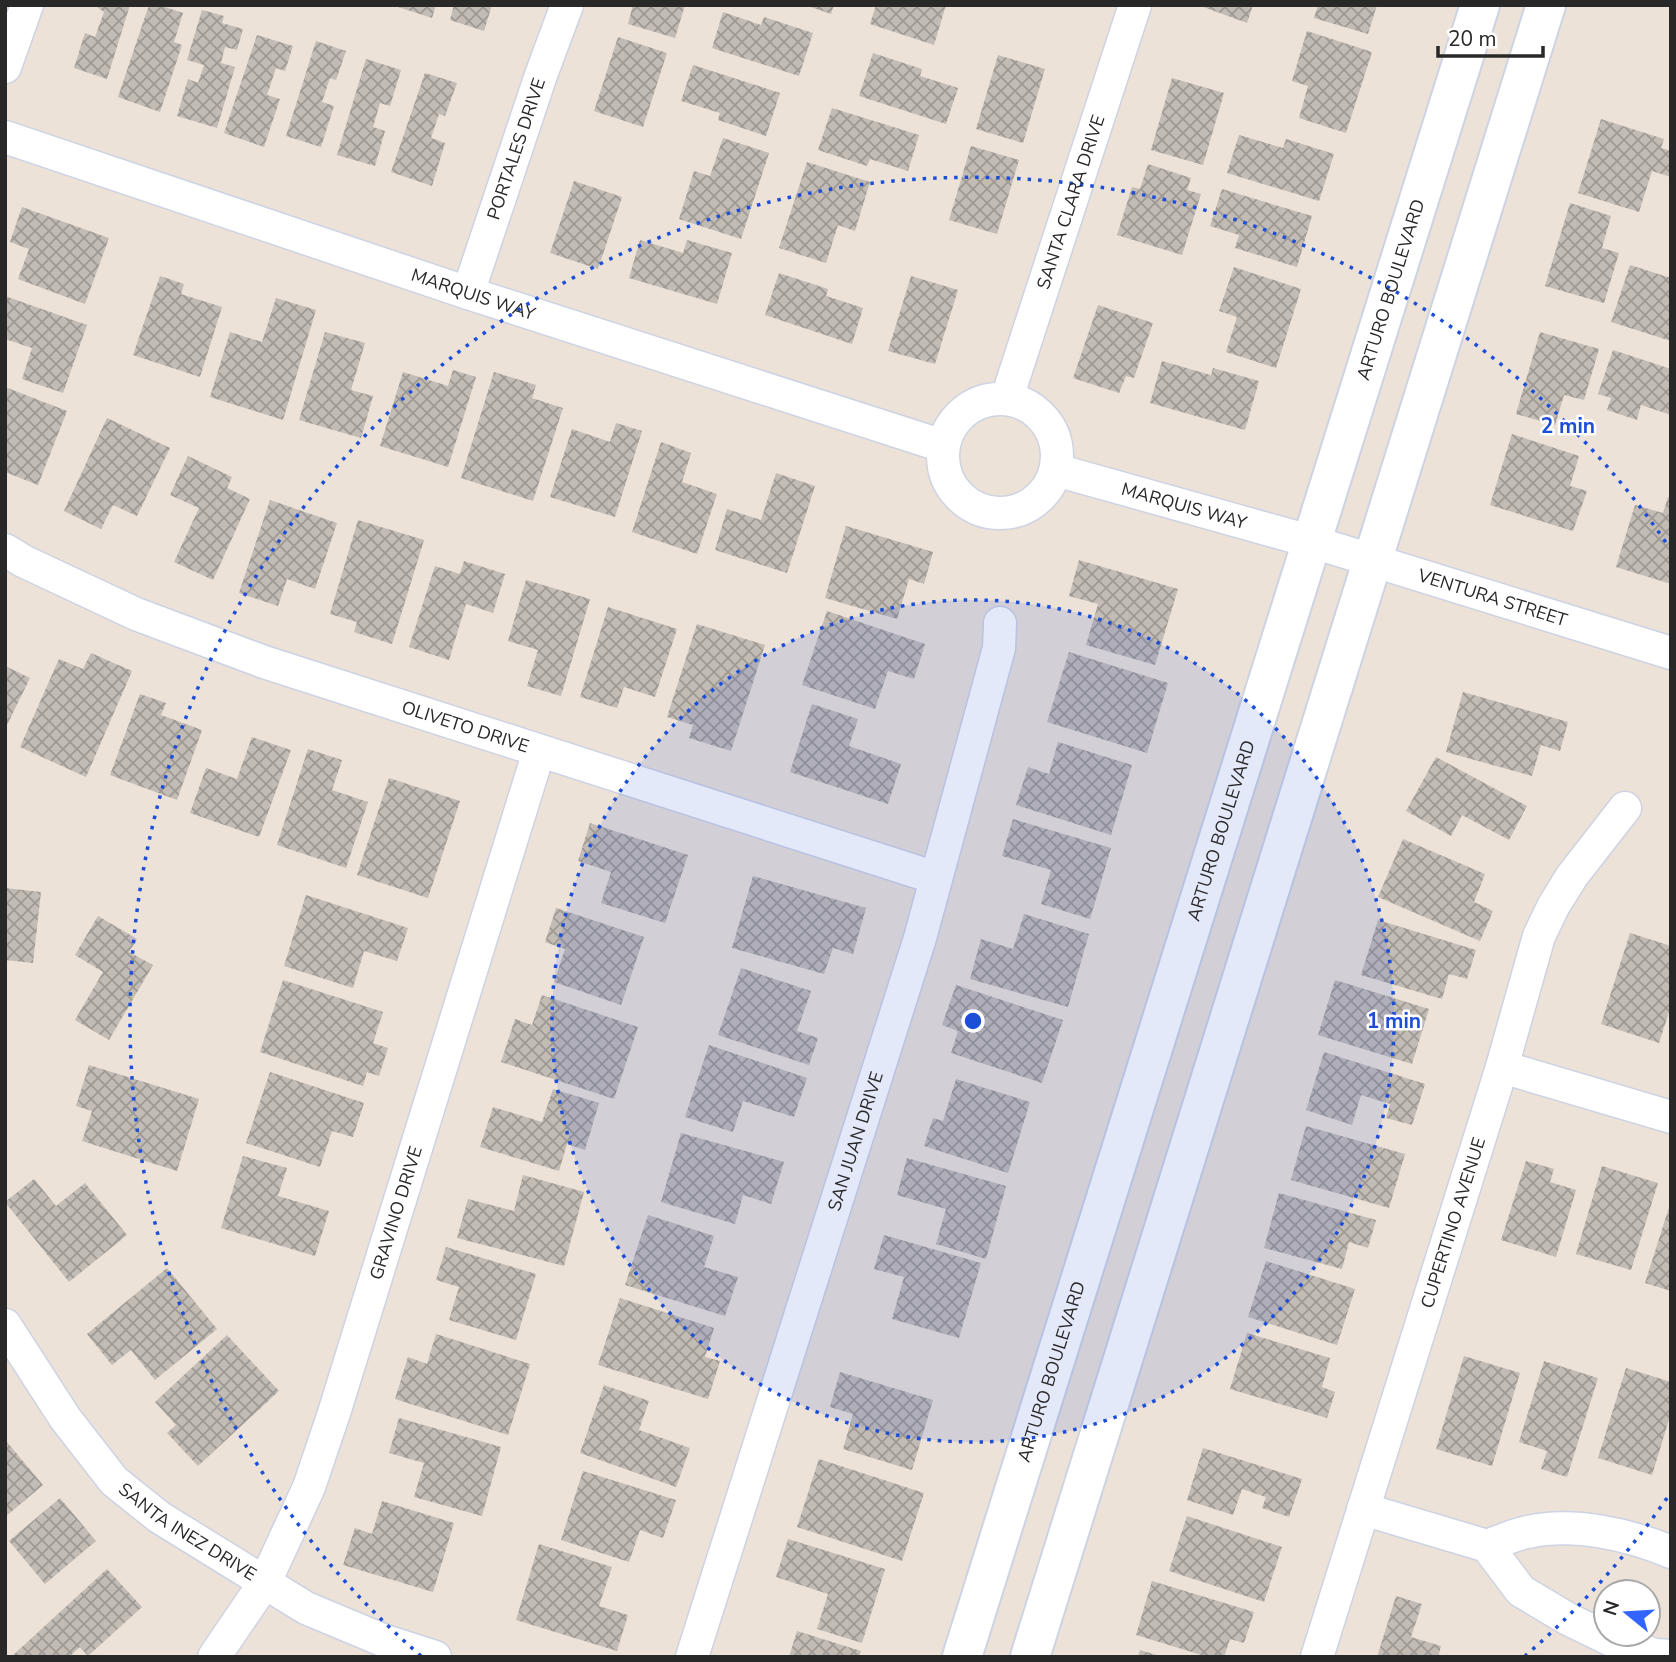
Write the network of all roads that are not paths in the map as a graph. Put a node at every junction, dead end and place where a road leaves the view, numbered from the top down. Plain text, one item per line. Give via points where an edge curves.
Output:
1 (27, 5) edge
2 (567, 5) edge
3 (1135, 5) edge
4 (1480, 5) edge
5 (1546, 5) edge
6 (5, 67) edge
7 (5, 136) edge
8 (468, 293) junction
9 (1007, 398) junction
10 (943, 446) junction
11 (1056, 470) junction
12 (1313, 542) junction
13 (5, 550) edge
14 (1371, 561) junction
15 (1000, 623) dead end
16 (1671, 653) edge
17 (539, 751) junction
18 (1625, 808) dead end
19 (936, 878) junction
20 (1502, 1067) junction
21 (1671, 1117) edge
22 (5, 1325) edge
23 (1363, 1508) junction
24 (1488, 1546) junction
25 (1671, 1552) edge
26 (265, 1582) junction
27 (1671, 1656) edge
28 (214, 1657) edge
29 (435, 1657) edge
30 (692, 1657) edge
31 (962, 1657) edge
32 (1030, 1657) edge
33 (1317, 1657) edge

1 - 6 street
2 - 8 street, PORTALES DRIVE
3 - 9 street, SANTA CLARA DRIVE
4 - 12 street, ARTURO BOULEVARD
5 - 14 street
7 - 8 street, MARQUIS WAY
8 - 10 street, MARQUIS WAY
9 - 10 street via 992,398 965,410
9 - 11 street via 1042,415 1057,450
10 - 11 street via 944,471 956,494 988,513 1013,513 1036,501
11 - 12 street, MARQUIS WAY
12 - 14 street, VENTURA STREET
12 - 31 street, ARTURO BOULEVARD
13 - 17 street, OLIVETO DRIVE via 161,624
14 - 16 street, VENTURA STREET
14 - 32 street
15 - 19 street, SAN JUAN DRIVE via 999,648
17 - 19 street, OLIVETO DRIVE
17 - 26 street, GRAVINO DRIVE via 334,1413 309,1487
18 - 20 street, CUPERTINO AVENUE via 1572,877 1539,936
19 - 30 street, SAN JUAN DRIVE
20 - 21 street
20 - 23 street, CUPERTINO AVENUE
22 - 26 street, SANTA INEZ DRIVE via 65,1418 114,1481 159,1517
23 - 24 street
23 - 33 street, CUPERTINO AVENUE
24 - 25 street via 1527,1532 1558,1528 1617,1534
24 - 27 street via 1521,1591 1613,1641
26 - 28 street, GRAVINO DRIVE
26 - 29 street, SANTA INEZ DRIVE via 306,1608 385,1642

